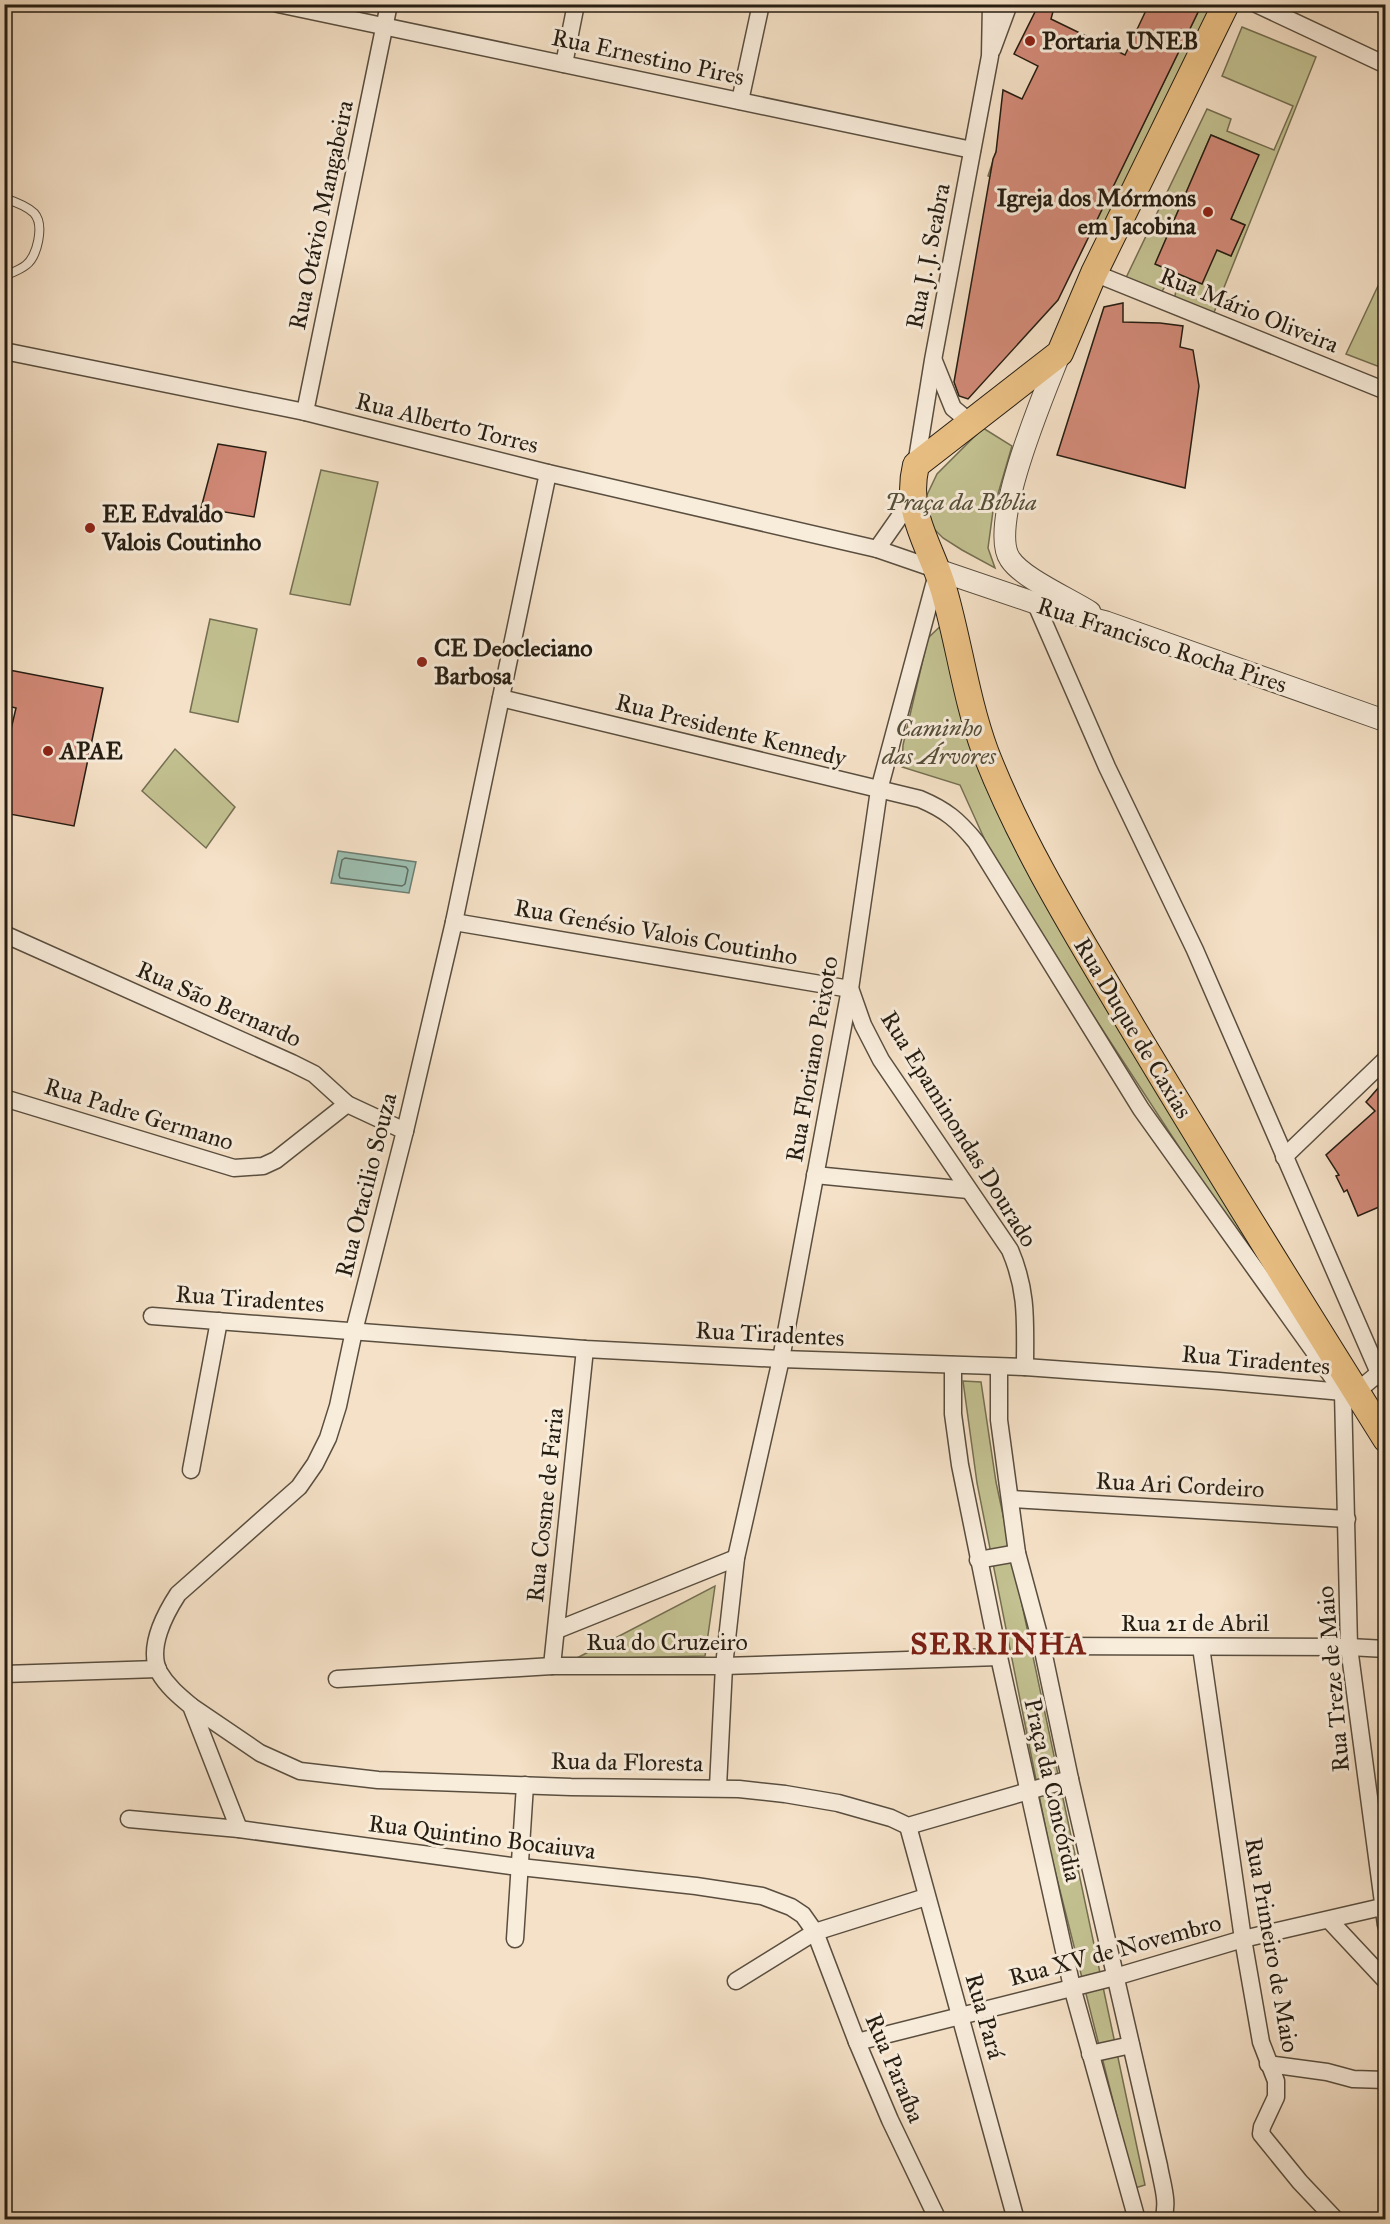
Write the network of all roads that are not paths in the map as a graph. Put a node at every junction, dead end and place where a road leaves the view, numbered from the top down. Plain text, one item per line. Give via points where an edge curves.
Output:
1 (278, 4) edge
2 (389, 4) edge
3 (576, 4) edge
4 (761, 4) edge
5 (991, 4) edge
6 (1009, 4) edge
7 (1226, 4) edge
8 (1256, 4) edge
9 (384, 27) junction
10 (990, 57) junction
11 (564, 64) junction
12 (1386, 65) edge
13 (740, 101) junction
14 (972, 150) junction
15 (4, 198) edge
16 (1094, 273) junction
17 (4, 276) edge
18 (4, 351) edge
19 (1060, 353) junction
20 (933, 360) junction
21 (1386, 391) edge
22 (305, 412) junction
23 (971, 423) junction
24 (916, 465) junction
25 (548, 473) junction
26 (912, 499) junction
27 (877, 549) junction
28 (940, 579) junction
29 (1035, 602) junction
30 (1106, 622) junction
31 (501, 698) junction
32 (1386, 721) edge
33 (879, 790) junction
34 (454, 922) junction
35 (4, 934) edge
36 (850, 989) junction
37 (1386, 1059) edge
38 (4, 1098) edge
39 (347, 1104) junction
40 (405, 1131) junction
41 (1284, 1157) junction
42 (815, 1175) junction
43 (968, 1190) junction
44 (152, 1316) dead end
45 (219, 1321) junction
46 (354, 1331) junction
47 (585, 1349) junction
48 (781, 1359) junction
49 (952, 1365) junction
50 (999, 1367) junction
51 (1024, 1367) junction
52 (1382, 1378) edge
53 (1350, 1392) junction
54 (1386, 1439) edge
55 (191, 1470) dead end
56 (1010, 1499) junction
57 (1347, 1519) junction
58 (1017, 1553) junction
59 (736, 1558) junction
60 (978, 1560) junction
61 (557, 1630) junction
62 (1042, 1647) junction
63 (1201, 1647) junction
64 (1349, 1647) junction
65 (1386, 1649) edge
66 (999, 1657) junction
67 (552, 1666) junction
68 (724, 1666) junction
69 (158, 1670) junction
70 (4, 1674) edge
71 (337, 1679) dead end
72 (191, 1706) junction
73 (1070, 1779) junction
74 (525, 1785) junction
75 (718, 1787) junction
76 (1029, 1790) junction
77 (129, 1819) dead end
78 (908, 1826) junction
79 (239, 1829) junction
80 (520, 1867) junction
81 (926, 1897) junction
82 (1384, 1906) edge
83 (1329, 1920) junction
84 (1386, 1925) edge
85 (815, 1932) junction
86 (515, 1939) dead end
87 (1243, 1939) junction
88 (1115, 1977) junction
89 (736, 1981) dead end
90 (1386, 1981) edge
91 (1072, 1987) junction
92 (960, 2018) junction
93 (857, 2042) junction
94 (1131, 2045) junction
95 (1090, 2054) junction
96 (1268, 2064) junction
97 (1386, 2079) edge
98 (1164, 2216) edge
99 (938, 2220) edge
100 (1017, 2220) edge
101 (1137, 2220) edge
102 (1146, 2220) edge
103 (1336, 2220) edge

1 - 9 street, Rua Ernestino Pires
2 - 9 street, Rua Otávio Mangabeira
3 - 11 street
4 - 13 street
5 - 10 street, Rua J. J. Seabra
6 - 10 street, Rua J. J. Seabra
7 - 16 main road
8 - 12 street
9 - 11 street, Rua Ernestino Pires
9 - 22 street, Rua Otávio Mangabeira
10 - 14 street, Rua J. J. Seabra
11 - 13 street, Rua Ernestino Pires
13 - 14 street, Rua Ernestino Pires
14 - 20 street, Rua J. J. Seabra
15 - 17 lane via 34,213 40,238 26,266
16 - 19 main road
16 - 21 street, Rua Mário Oliveira
18 - 22 street, Rua Alberto Torres
19 - 23 main road
19 - 30 street via 1027,439 1004,524 1003,543 1010,560 1026,574
20 - 23 street via 953,408
20 - 24 street, Rua J. J. Seabra
22 - 25 street, Rua Alberto Torres
23 - 24 main road
24 - 26 main road
25 - 27 street, Rua Alberto Torres
25 - 31 street, Rua Otacilio Souza
26 - 27 street
26 - 28 main road, Rua Duque de Caxias
27 - 28 street, Rua Francisco Rocha Pires
28 - 29 street, Rua Francisco Rocha Pires
28 - 33 street, Rua Floriano Peixoto
28 - 53 main road, Rua Duque de Caxias via 984,748 1000,788 1055,897
29 - 30 street, Rua Francisco Rocha Pires
29 - 41 street via 1107,766 1195,950
30 - 32 street, Rua Francisco Rocha Pires
31 - 33 street, Rua Presidente Kennedy
31 - 34 street, Rua Otacilio Souza
33 - 36 street, Rua Floriano Peixoto
33 - 53 street, Rua Duque de Caxias via 942,808 976,842 1141,1109
34 - 36 street, Rua Genésio Valois Coutinho
34 - 40 street, Rua Otacilio Souza
35 - 39 street, Rua São Bernardo via 292,1063 314,1074
36 - 42 street, Rua Floriano Peixoto
36 - 43 street, Rua Epaminondas Dourado via 881,1060
37 - 41 street
38 - 39 street, Rua Padre Germano via 234,1168 263,1166 276,1160
39 - 40 street, Rua São Bernardo
40 - 46 street, Rua Otacilio Souza
41 - 52 street
42 - 43 street
42 - 48 street, Rua Floriano Peixoto
43 - 51 street, Rua Epaminondas Dourado via 1010,1250 1018,1270 1025,1306
44 - 45 street, Rua Tiradentes
45 - 46 street, Rua Tiradentes
45 - 55 street
46 - 47 street, Rua Tiradentes
46 - 69 street, Rua Otacilio Souza via 338,1407 315,1464 299,1486 178,1594 161,1626
47 - 48 street, Rua Tiradentes
47 - 61 street, Rua Cosme de Faria
48 - 49 street, Rua Tiradentes
48 - 59 street, Rua Floriano Peixoto
49 - 50 street, Rua Tiradentes
49 - 60 street, Praça da Concórdia via 953,1414
50 - 51 street, Rua Tiradentes
50 - 56 street, Praça da Concórdia via 999,1420
51 - 53 street, Rua Tiradentes
52 - 53 street, Rua Tiradentes
53 - 54 main road, Rua Duque de Caxias
53 - 57 street, Rua Treze de Maio
56 - 57 street, Rua Ari Cordeiro
56 - 58 street, Praça da Concórdia
57 - 64 street, Rua Treze de Maio
58 - 60 street
58 - 62 street, Praça da Concórdia
59 - 61 street
59 - 68 street, Rua Floriano Peixoto
60 - 66 street, Praça da Concórdia
61 - 67 street, Rua Cosme de Faria
62 - 63 street, Rua 21 de Abril
62 - 73 street, Praça da Concórdia
63 - 64 street, Rua 21 de Abril
63 - 87 street, Rua Primeiro de Maio
64 - 65 street
64 - 82 street, Rua Treze de Maio
66 - 68 street, Rua do Cruzeiro
66 - 76 street, Praça da Concórdia
67 - 68 street, Rua do Cruzeiro
67 - 71 street, Rua do Cruzeiro
68 - 75 street, Rua Floriano Peixoto
69 - 70 street
69 - 72 street via 175,1693
72 - 74 street, Rua da Floresta via 260,1753 300,1771 378,1780
72 - 79 street
73 - 76 street
73 - 88 street, Praça da Concórdia
74 - 75 street, Rua da Floresta
74 - 80 street
75 - 78 street, Rua da Floresta via 838,1803
76 - 78 street
76 - 91 street, Praça da Concórdia
77 - 79 street, Rua Quintino Bocaiuva
78 - 81 street, Rua Pará
79 - 80 street, Rua Quintino Bocaiuva
80 - 85 street, Rua Quintino Bocaiuva via 762,1896 791,1907
80 - 86 street
81 - 85 street
81 - 92 street, Rua Pará
82 - 83 street, Rua XV de Novembro
82 - 84 street, Rua Treze de Maio
83 - 87 street, Rua XV de Novembro
83 - 90 street
85 - 89 street
85 - 93 street, Rua Paraíba
87 - 88 street, Rua XV de Novembro
87 - 96 street, Rua Primeiro de Maio
88 - 91 street, Rua XV de Novembro
88 - 94 street, Praça da Concórdia
91 - 92 street, Rua XV de Novembro
91 - 95 street, Praça da Concórdia
92 - 93 street, Rua XV de Novembro
92 - 100 street, Rua Pará
93 - 99 street, Rua Paraíba
94 - 95 street
94 - 98 street, Praça da Concórdia via 1159,2166
95 - 101 street, Praça da Concórdia
96 - 97 street via 1353,2079
96 - 103 street, Rua Primeiro de Maio via 1276,2081 1276,2097 1262,2127 1262,2136
98 - 102 street

